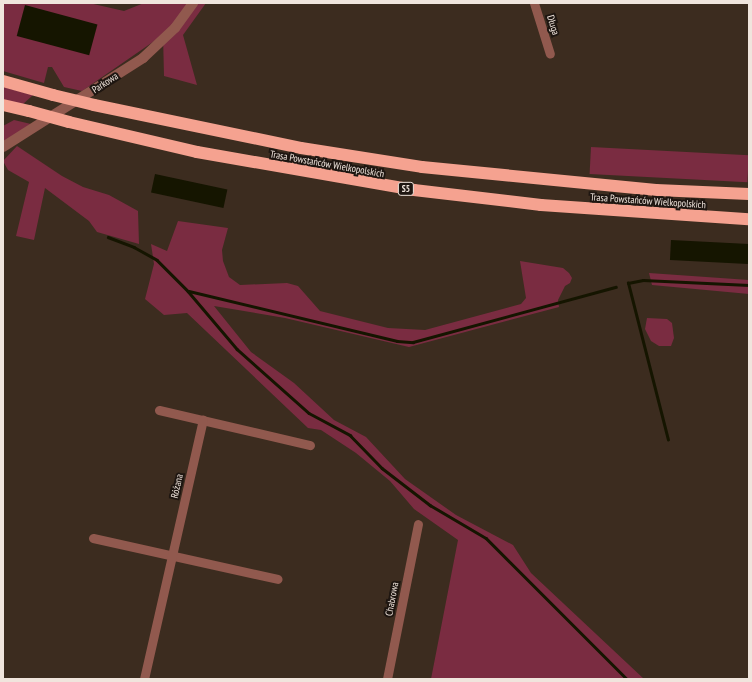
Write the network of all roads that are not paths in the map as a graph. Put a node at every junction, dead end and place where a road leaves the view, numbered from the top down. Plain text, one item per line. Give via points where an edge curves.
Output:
1 (193, 3) edge
2 (534, 3) edge
3 (550, 54) dead end
4 (3, 81) edge
5 (3, 105) edge
6 (3, 147) edge
7 (749, 194) edge
8 (749, 219) edge
9 (158, 410) dead end
10 (203, 420) junction
11 (310, 445) dead end
12 (418, 524) dead end
13 (93, 538) dead end
14 (173, 556) junction
15 (278, 579) dead end
16 (144, 679) edge
17 (387, 679) edge

1 - 6 street, Parkowa via 171,33 143,58
2 - 3 street, Długa
4 - 7 highway, Trasa Powstańców Wielkopolskich, bridge via 94,105 301,148 422,167 648,190
5 - 8 highway, Trasa Powstańców Wielkopolskich / S5, bridge via 196,152 414,190 541,206
9 - 10 street
10 - 11 street
10 - 14 street, Różana
12 - 17 street, Chabrowa
13 - 14 street
14 - 15 street
14 - 16 street, Różana

